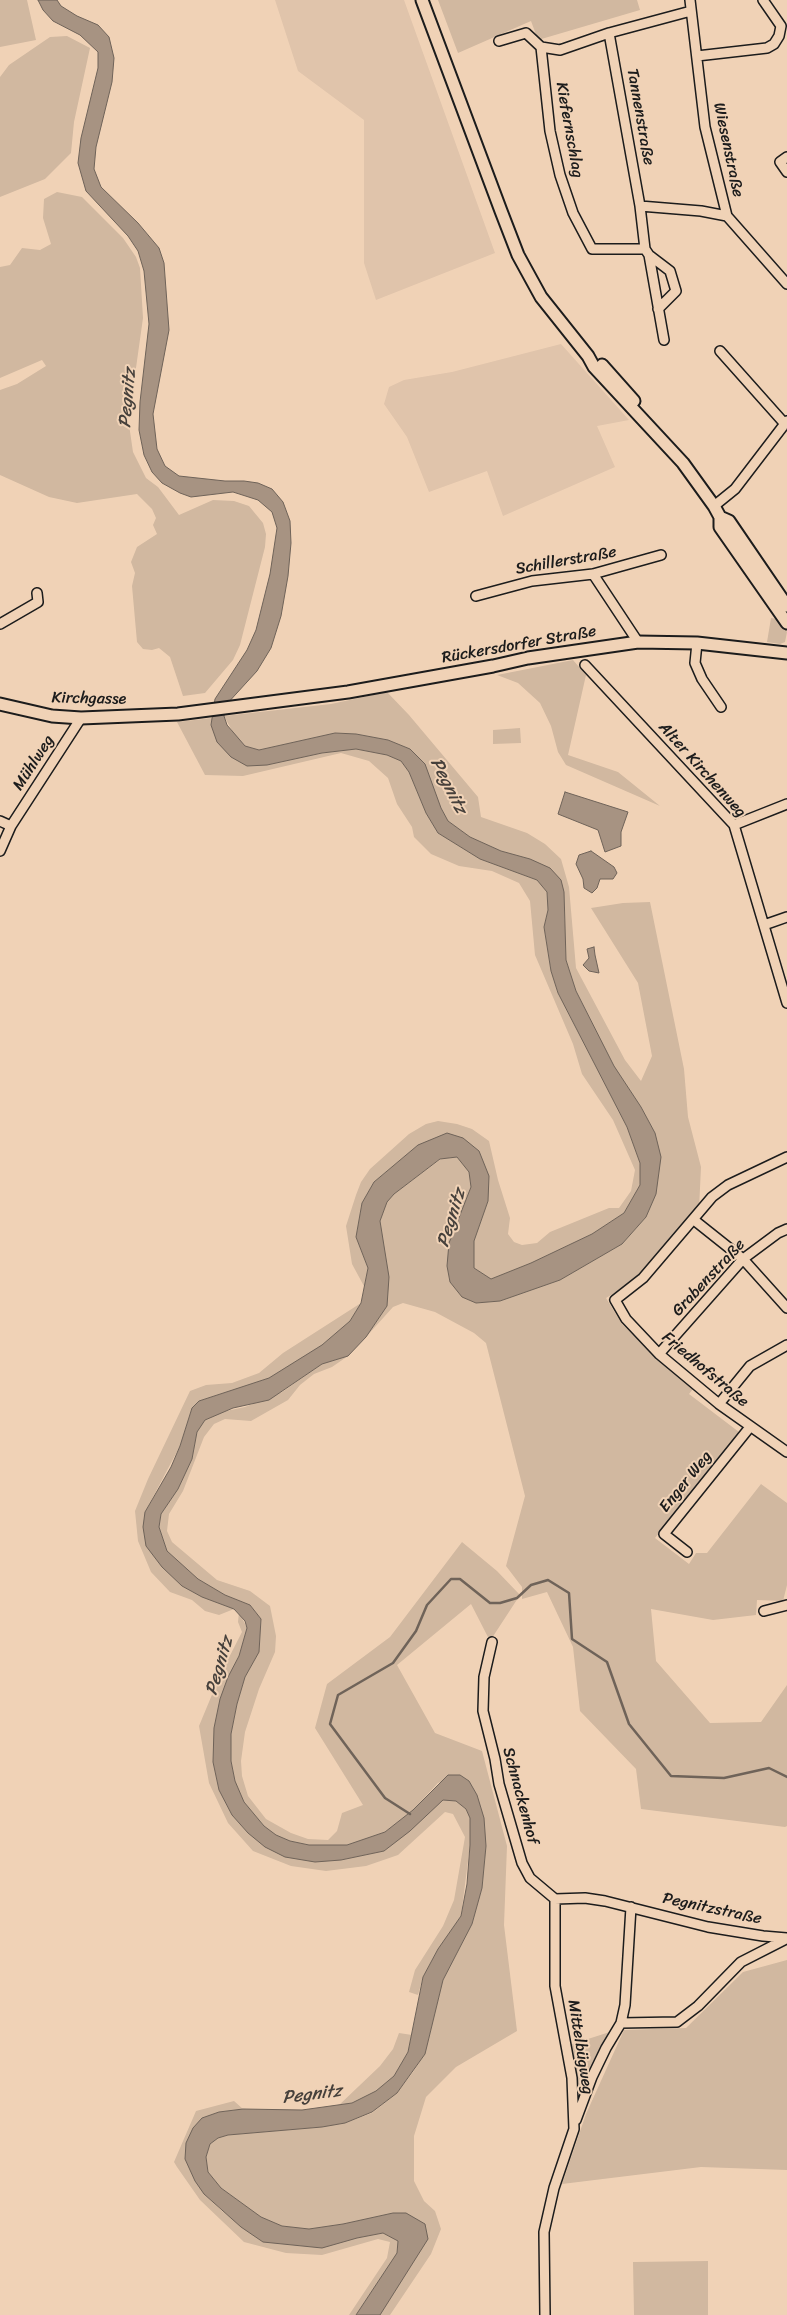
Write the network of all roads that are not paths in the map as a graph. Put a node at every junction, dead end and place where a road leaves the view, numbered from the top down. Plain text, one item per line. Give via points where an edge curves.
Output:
1 (422, 0) edge
2 (690, 0) edge
3 (763, 0) edge
4 (691, 11) junction
5 (609, 33) junction
6 (499, 41) dead end
7 (541, 47) junction
8 (697, 56) junction
9 (787, 157) edge
10 (787, 172) edge
11 (640, 206) junction
12 (727, 216) junction
13 (647, 252) junction
14 (787, 284) edge
15 (658, 309) junction
16 (664, 340) dead end
17 (720, 351) dead end
18 (786, 422) edge
19 (714, 506) junction
20 (720, 517) junction
21 (661, 555) dead end
22 (593, 574) junction
23 (37, 593) dead end
24 (476, 596) dead end
25 (787, 606) edge
26 (787, 623) edge
27 (0, 624) edge
28 (638, 642) junction
29 (697, 643) junction
30 (787, 653) edge
31 (585, 664) dead end
32 (322, 696) joint
33 (0, 704) edge
34 (721, 707) dead end
35 (81, 718) junction
36 (787, 804) edge
37 (0, 821) edge
38 (734, 824) junction
39 (11, 826) junction
40 (0, 851) edge
41 (787, 917) edge
42 (764, 925) junction
43 (787, 1003) edge
44 (787, 1156) edge
45 (694, 1220) junction
46 (787, 1229) edge
47 (743, 1259) junction
48 (787, 1308) edge
49 (787, 1345) edge
50 (659, 1354) junction
51 (720, 1404) junction
52 (750, 1427) junction
53 (787, 1452) edge
54 (687, 1552) dead end
55 (787, 1605) edge
56 (764, 1611) dead end
57 (492, 1642) dead end
58 (555, 1899) junction
59 (631, 1906) junction
60 (787, 1938) edge
61 (621, 2023) junction
62 (574, 2129) junction
63 (545, 2315) edge

1 - 19 main road via 518,255 533,283 552,313 588,356 599,362 619,383
2 - 4 street, Wiesenstraße
3 - 8 street via 781,26 774,44 767,48
4 - 5 street
4 - 8 street, Wiesenstraße
5 - 7 street via 560,50
5 - 11 street, Tannenstraße
6 - 7 street via 526,33
7 - 13 street, Kiefernschlag via 550,131 573,214 592,249
8 - 12 street, Wiesenstraße via 706,127
9 - 10 street via 780,162
11 - 12 street
11 - 13 street, Tannenstraße
12 - 14 street, Wiesenstraße
13 - 15 street, Tannenstraße
13 - 15 street via 670,271 676,291
15 - 16 street, Tannenstraße
17 - 18 street
18 - 19 street via 735,489
19 - 20 main road
20 - 25 main road via 729,521
20 - 26 main road via 720,527
21 - 22 street, Schillerstraße
22 - 24 street, Schillerstraße via 532,580
22 - 28 street
23 - 27 street via 38,602
28 - 29 main road, Rückersdorfer Straße
28 - 32 main road, Rückersdorfer Straße via 528,658
29 - 30 main road, Rückersdorfer Straße
29 - 34 street via 695,663
31 - 38 street, Alter Kirchenweg
32 - 35 main road, Kirchgasse via 178,714
33 - 35 main road, Kirchgasse via 52,716
35 - 39 street, Mühlweg
36 - 38 street
37 - 39 street
38 - 42 street, Alter Kirchenweg
39 - 40 street, Mühlweg
41 - 42 street
42 - 43 street, Alter Kirchenweg
44 - 45 street via 728,1185 712,1197
45 - 47 street
45 - 50 street, Friedhofstraße via 644,1278 615,1300 626,1319
46 - 47 street, Grabenstraße
47 - 48 street
47 - 50 street, Grabenstraße
49 - 51 street via 750,1366
50 - 51 street, Friedhofstraße
51 - 52 street, Friedhofstraße
52 - 53 street, Friedhofstraße
52 - 54 street, Enger Weg via 664,1534
55 - 56 street
57 - 58 street, Schnackenhof via 484,1677 482,1711 499,1784 522,1863 530,1878
58 - 59 street via 585,1898
58 - 62 street, Mittelbügweg via 555,1986 572,2078
59 - 60 street, Pegnitzstraße via 724,1930
59 - 61 street
60 - 61 street via 741,1962 698,2006 677,2022
61 - 62 street via 592,2077
62 - 63 street, Mittelbügweg via 554,2188 544,2232

